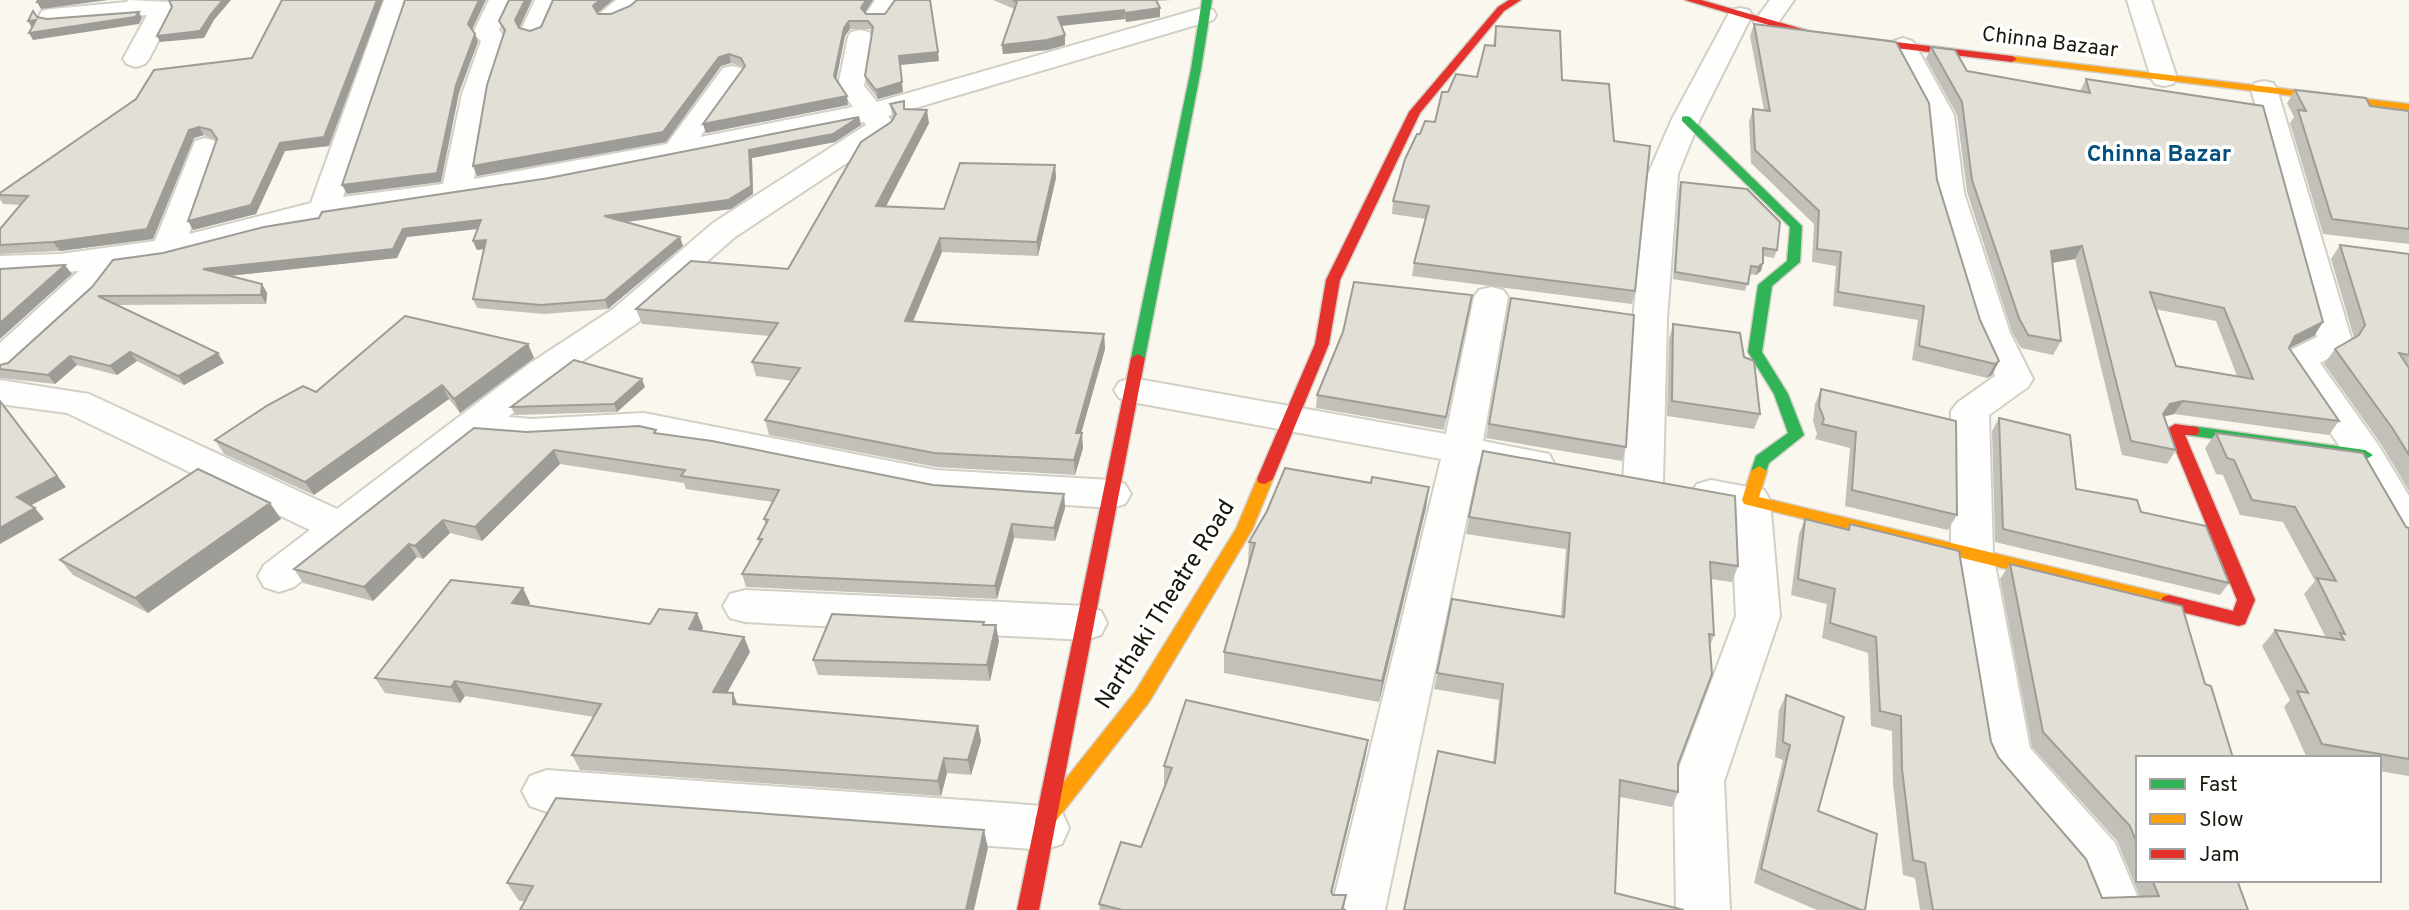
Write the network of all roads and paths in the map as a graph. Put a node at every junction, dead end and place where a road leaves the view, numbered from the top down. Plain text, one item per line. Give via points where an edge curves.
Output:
1 (396, 0) edge
2 (500, 0) edge
3 (547, 0) edge
4 (632, 0) edge
5 (1516, 0) edge
6 (1690, 0) edge
7 (1782, 0) edge
8 (2139, 0) edge
9 (138, 4) edge
10 (1209, 4) edge
11 (610, 15) edge
12 (51, 16) edge
13 (874, 17) edge
14 (1753, 18) junction
15 (533, 30) edge
16 (1903, 46) junction
17 (136, 59) dead end
18 (732, 74) dead end
19 (2164, 78) junction
20 (2264, 89) junction
21 (2409, 107) edge
22 (872, 112) junction
23 (1686, 119) junction
24 (205, 147) dead end
25 (676, 151) junction
26 (457, 191) junction
27 (324, 209) junction
28 (168, 249) junction
29 (106, 258) junction
30 (0, 266) edge
31 (1491, 297) dead end
32 (0, 362) edge
33 (1132, 390) junction
34 (0, 392) edge
35 (1290, 419) junction
36 (472, 426) junction
37 (1462, 450) junction
38 (2365, 455) junction
39 (1604, 475) junction
40 (1111, 494) junction
41 (1750, 500) junction
42 (339, 527) junction
43 (2409, 531) edge
44 (1972, 554) junction
45 (279, 576) dead end
46 (745, 606) dead end
47 (1085, 623) junction
48 (547, 791) dead end
49 (1044, 824) junction
50 (1028, 910) edge
51 (1358, 910) edge
52 (1703, 910) edge
53 (2116, 910) edge

1 - 27 street
2 - 26 street via 485,33 494,38 475,94
3 - 15 street
4 - 11 street
5 - 35 street, Narthaki Theatre Road via 1501,9 1415,112
6 - 14 street, Chinna Bazaar
7 - 14 street
8 - 19 street
9 - 12 street
9 - 17 street via 161,7
10 - 22 street
10 - 33 street
13 - 22 street via 852,86
14 - 16 street, Chinna Bazaar via 1812,35
14 - 23 street
16 - 19 street, Chinna Bazaar
16 - 44 street via 1940,115 1949,193 1993,334 2015,379 1970,411
18 - 25 street
19 - 20 street, Chinna Bazaar
20 - 21 street, Chinna Bazaar
20 - 38 street via 2320,245 2335,341 2300,360
22 - 25 street
22 - 36 street via 882,127 724,230 625,316
23 - 39 street via 1663,174
23 - 41 street via 1796,226 1793,262 1765,285 1755,352 1781,394 1796,435 1762,460
24 - 28 street
25 - 26 street
26 - 27 street
27 - 28 street
28 - 29 street
29 - 30 street
29 - 32 street via 84,287
31 - 37 street
33 - 35 street
33 - 40 street
34 - 42 street via 76,402
35 - 37 street
35 - 49 street, Narthaki Theatre Road via 1244,530 1142,697
36 - 40 street via 532,431 644,425 936,482
36 - 42 street
37 - 39 street
37 - 51 street
38 - 43 street
38 - 44 street via 2175,429 2246,600 2239,619
39 - 41 street
40 - 47 street
41 - 44 street
41 - 52 street via 1758,616 1699,781
42 - 45 street
44 - 53 street via 2007,756 2097,859
46 - 47 street
47 - 49 street
48 - 49 street
49 - 50 street

